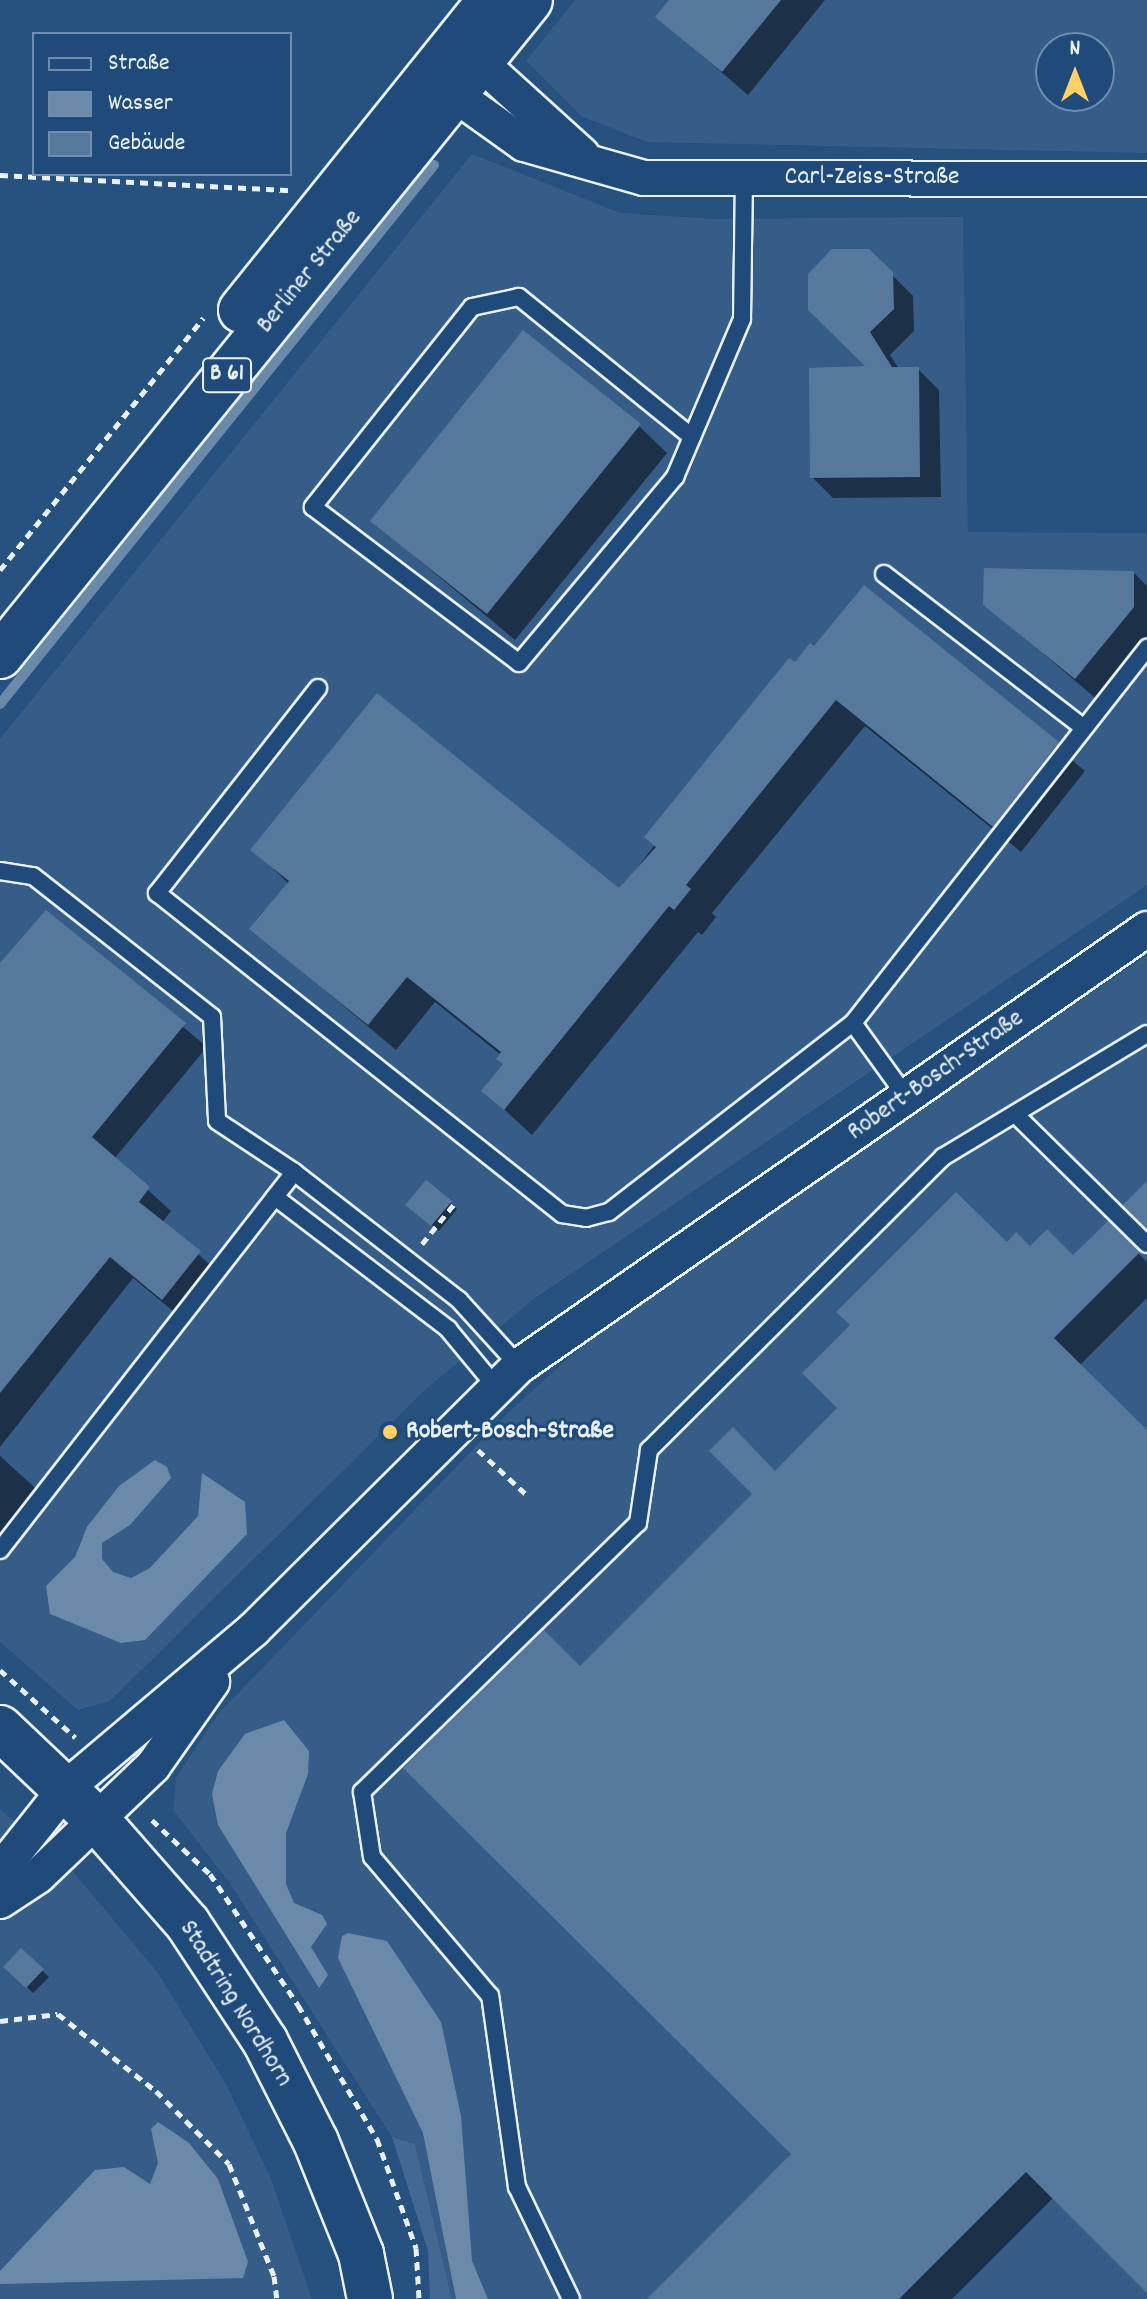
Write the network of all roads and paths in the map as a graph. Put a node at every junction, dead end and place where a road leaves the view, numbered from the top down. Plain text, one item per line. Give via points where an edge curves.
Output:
1 (490, 0) edge
2 (530, 0) edge
3 (469, 51) junction
4 (442, 86) junction
5 (598, 168) junction
6 (0, 175) edge
7 (744, 178) junction
8 (1147, 179) edge
9 (323, 206) junction
10 (692, 437) junction
11 (884, 574) dead end
12 (0, 609) edge
13 (1147, 648) edge
14 (0, 656) edge
15 (318, 688) dead end
16 (1084, 728) junction
17 (0, 871) edge
18 (1147, 929) edge
19 (853, 1023) junction
20 (1147, 1034) edge
21 (907, 1098) junction
22 (1017, 1116) junction
23 (294, 1172) junction
24 (275, 1197) junction
25 (454, 1204) dead end
26 (1147, 1244) edge
27 (409, 1261) junction
28 (507, 1376) junction
29 (454, 1427) junction
30 (527, 1495) dead end
31 (0, 1550) edge
32 (254, 1629) junction
33 (0, 1670) edge
34 (0, 1728) edge
35 (81, 1743) dead end
36 (66, 1788) junction
37 (148, 1817) dead end
38 (97, 1820) junction
39 (164, 1830) dead end
40 (0, 1871) edge
41 (0, 1901) edge
42 (0, 2021) edge
43 (277, 2299) edge
44 (370, 2299) edge
45 (571, 2299) edge

1 - 3 main road, Berliner Straße / B 61
2 - 3 main road, Berliner Straße / B 61
3 - 4 main road, Berliner Straße / B 61
3 - 5 street, Carl-Zeiss-Straße via 538,121
4 - 5 street, Carl-Zeiss-Straße via 524,144
4 - 9 main road, Berliner Straße / B 61
4 - 14 main road, Berliner Straße / B 61
5 - 7 street, Carl-Zeiss-Straße via 644,178
6 - 9 path via 285,188
7 - 8 street, Carl-Zeiss-Straße
7 - 10 lane via 742,319
9 - 12 main road, Berliner Straße / B 61
10 - 10 lane via 675,477 519,663 313,507 472,307 507,299 519,297
11 - 16 lane
13 - 16 lane
15 - 19 lane via 157,893 562,1214 586,1218 609,1212
16 - 19 lane
17 - 23 lane via 33,876 212,1017 217,1121
18 - 21 street, Robert-Bosch-Straße
19 - 21 lane
20 - 22 lane
21 - 28 street, Robert-Bosch-Straße
22 - 26 lane
22 - 45 lane via 943,1157 649,1450 638,1523 362,1792 372,1857 490,1996 517,2187
23 - 24 lane
23 - 27 lane
24 - 28 lane
24 - 31 lane
25 - 27 path
27 - 28 lane via 459,1300
28 - 29 street, Robert-Bosch-Straße
29 - 30 path
29 - 32 street, Robert-Bosch-Straße
32 - 36 street, Robert-Bosch-Straße
32 - 38 street, Robert-Bosch-Straße via 153,1766
33 - 35 path
34 - 36 main road, Stadtring Nordhorn
36 - 38 main road, Stadtring Nordhorn
36 - 40 street
37 - 39 path
38 - 41 street via 38,1876
38 - 44 main road, Stadtring Nordhorn via 188,1924 265,2041 316,2142 361,2254
42 - 43 path via 58,2014 156,2091 229,2164 274,2276

